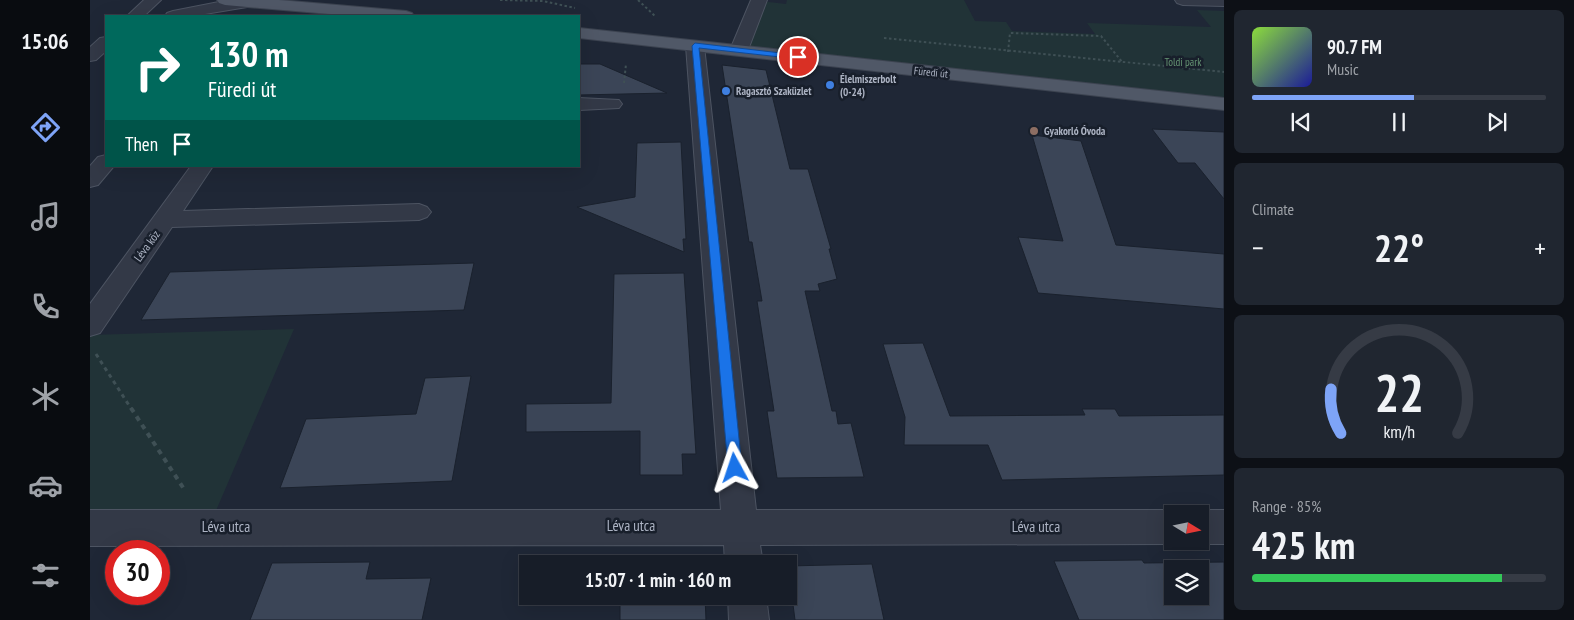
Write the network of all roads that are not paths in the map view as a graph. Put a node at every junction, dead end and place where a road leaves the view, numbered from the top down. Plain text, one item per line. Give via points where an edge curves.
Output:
1 (153, 0) edge
2 (225, 0) edge
3 (759, 0) edge
4 (1182, 0) edge
5 (245, 1) edge
6 (1224, 1) edge
7 (136, 15) edge
8 (177, 15) edge
9 (395, 15) edge
10 (580, 33) edge
11 (695, 46) junction
12 (739, 50) junction
13 (580, 104) edge
14 (612, 104) dead end
15 (1224, 104) edge
16 (105, 163) edge
17 (201, 167) edge
18 (90, 180) edge
19 (419, 212) dead end
20 (166, 219) junction
21 (90, 325) edge
22 (741, 526) junction
23 (1164, 527) edge
24 (1209, 527) edge
25 (1224, 527) edge
26 (90, 528) edge
27 (743, 555) edge
28 (748, 605) edge
29 (749, 620) edge

1 - 7 street
2 - 5 main road
3 - 12 street
4 - 6 street
5 - 8 street
5 - 9 main road
10 - 11 main road, Füredi út
11 - 12 main road, Füredi út
11 - 22 street
12 - 15 main road, Füredi út
13 - 14 street
16 - 18 street
17 - 20 street, Léva köz
19 - 20 street
20 - 21 street, Léva köz
22 - 23 street, Léva utca
22 - 26 street, Léva utca
22 - 27 street
24 - 25 street
28 - 29 street

